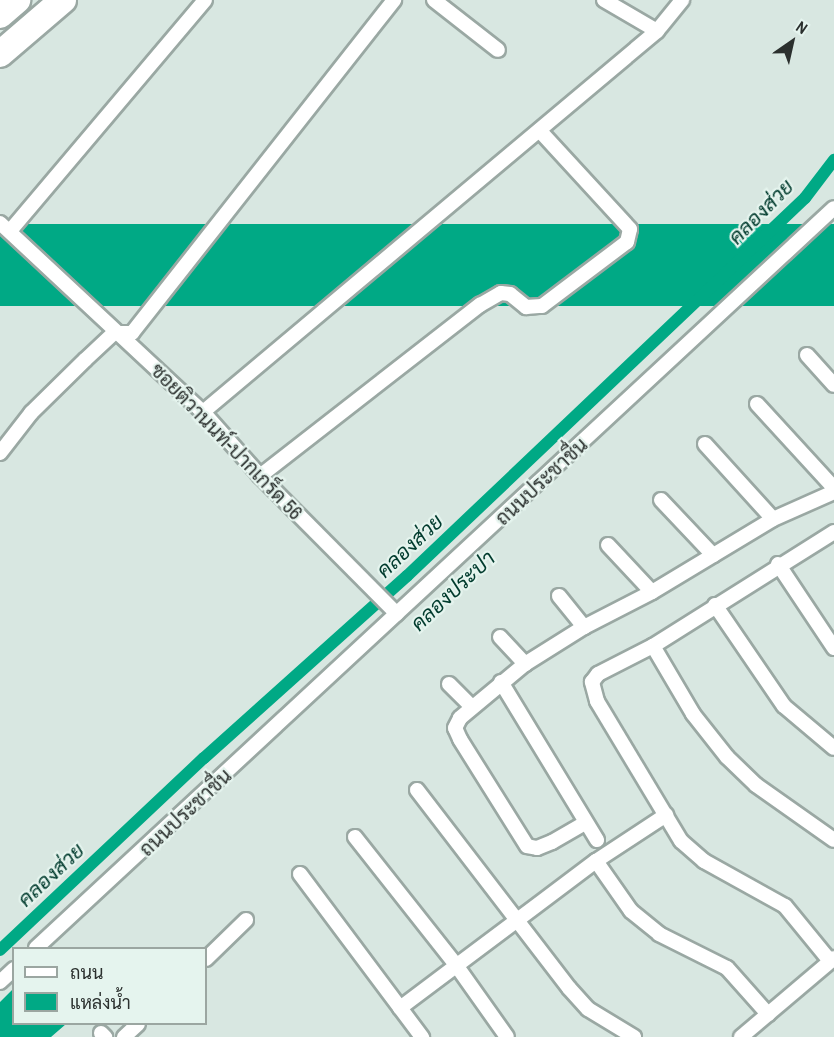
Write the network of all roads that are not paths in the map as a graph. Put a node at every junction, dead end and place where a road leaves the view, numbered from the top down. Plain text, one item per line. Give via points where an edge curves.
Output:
1 (18, 0) edge
2 (63, 0) edge
3 (205, 0) edge
4 (394, 0) edge
5 (434, 0) edge
6 (604, 0) edge
7 (682, 0) edge
8 (0, 15) edge
9 (657, 31) junction
10 (498, 50) dead end
11 (0, 54) edge
12 (538, 130) junction
13 (834, 208) edge
14 (5, 227) edge
15 (114, 333) junction
16 (807, 355) dead end
17 (834, 385) edge
18 (757, 404) dead end
19 (203, 412) junction
20 (705, 444) dead end
21 (0, 453) edge
22 (260, 476) junction
23 (834, 490) edge
24 (661, 500) dead end
25 (773, 519) junction
26 (834, 532) edge
27 (608, 545) dead end
28 (713, 555) junction
29 (778, 564) junction
30 (652, 592) junction
31 (559, 596) dead end
32 (716, 605) junction
33 (397, 614) junction
34 (584, 627) junction
35 (500, 638) dead end
36 (652, 646) junction
37 (834, 648) edge
38 (525, 664) junction
39 (501, 682) junction
40 (449, 684) dead end
41 (471, 706) junction
42 (834, 748) edge
43 (417, 790) dead end
44 (666, 815) junction
45 (585, 823) junction
46 (355, 837) dead end
47 (597, 840) dead end
48 (834, 840) edge
49 (596, 861) junction
50 (300, 874) dead end
51 (246, 920) dead end
52 (518, 921) junction
53 (37, 947) edge
54 (207, 958) edge
55 (832, 959) edge
56 (456, 964) junction
57 (12, 971) edge
58 (0, 982) edge
59 (400, 1008) junction
60 (768, 1014) junction
61 (136, 1025) edge
62 (124, 1037) edge
63 (422, 1037) edge
64 (507, 1037) edge
65 (634, 1037) edge
66 (741, 1037) edge

1 - 8 highway
2 - 11 highway
3 - 14 street
4 - 15 street via 132,333
5 - 10 street
6 - 9 street
7 - 9 street
9 - 12 street
12 - 19 street
12 - 22 street via 630,229 627,242 542,306 526,307 510,294 486,302
13 - 33 street, ถนนประชาชื่น
14 - 15 street, ซอยติวานนท์-ปากเกร็ด 56
15 - 19 street, ซอยติวานนท์-ปากเกร็ด 56 via 153,363
15 - 21 street via 31,413
16 - 17 street
18 - 23 street
19 - 22 street, ซอยติวานนท์-ปากเกร็ด 56
20 - 25 street
22 - 33 street, ซอยติวานนท์-ปากเกร็ด 56
23 - 25 street
24 - 28 street
25 - 28 street
26 - 29 street
27 - 30 street
28 - 30 street
29 - 32 street
29 - 37 street
30 - 34 street
31 - 34 street
32 - 36 street
32 - 42 street via 784,706
33 - 53 street, ถนนประชาชื่น
34 - 38 street
35 - 38 street
36 - 44 street via 598,674 592,682 597,701
36 - 48 street via 693,714 728,757 756,786
38 - 39 street
39 - 41 street
39 - 45 street
40 - 41 street
41 - 45 street via 455,728 527,846 537,848
43 - 52 street
44 - 49 street
44 - 55 street via 681,841 704,861 785,906
45 - 47 street
46 - 56 street
49 - 52 street
49 - 60 street via 631,911 659,934 727,968
50 - 59 street
51 - 54 street
52 - 56 street
52 - 65 street via 588,1009
55 - 60 street
56 - 59 street
56 - 64 street
57 - 58 street
59 - 63 street
60 - 66 street
61 - 62 street

